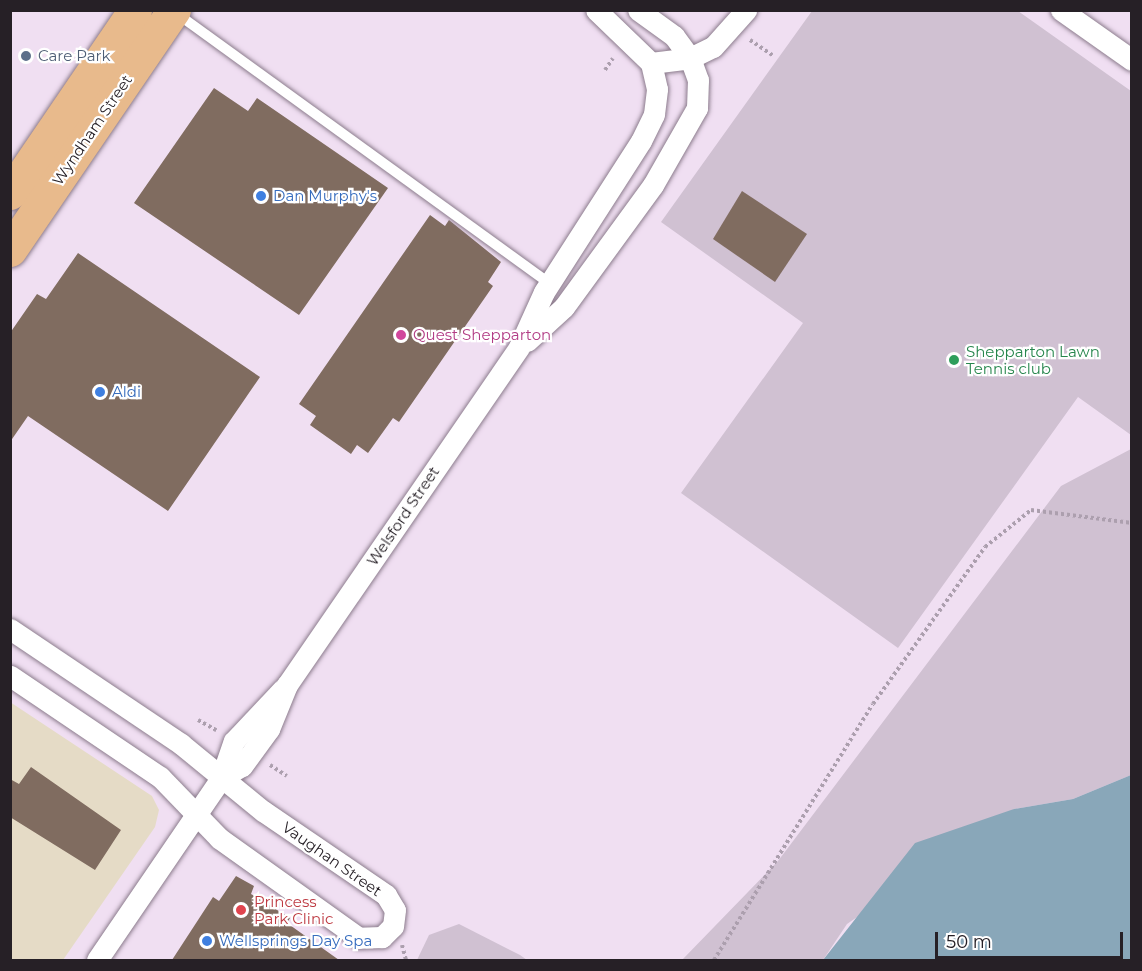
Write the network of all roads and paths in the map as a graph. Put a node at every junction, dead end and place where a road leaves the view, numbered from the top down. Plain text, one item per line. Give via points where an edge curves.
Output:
1 (135, 10) edge
2 (596, 10) edge
3 (638, 10) edge
4 (746, 10) edge
5 (1060, 10) edge
6 (174, 11) edge
7 (690, 58) junction
8 (1131, 60) edge
9 (651, 63) junction
10 (10, 193) edge
11 (10, 250) edge
12 (550, 284) junction
13 (519, 347) junction
14 (1131, 523) edge
15 (10, 629) edge
16 (10, 676) edge
17 (220, 778) junction
18 (196, 814) junction
19 (97, 960) edge
20 (714, 960) edge

1 - 10 highway, Wyndham Street
2 - 9 street
3 - 7 street via 674,36
4 - 7 street via 731,32
5 - 8 street
6 - 11 highway, Wyndham Street
6 - 12 lane
7 - 9 street
7 - 13 street, Welsford Street via 698,80 697,108 681,139 564,307
9 - 12 street, Welsford Street via 657,89 654,114
12 - 13 street, Welsford Street
13 - 17 street, Welsford Street via 287,685 252,753
14 - 20 path via 1031,510 985,547 873,704
15 - 17 street, Vaughan Street via 181,744
16 - 18 street, Vaughan Street via 160,777
17 - 18 street, Welsford Street
17 - 18 street, Vaughan Street via 386,895 395,910 393,926 382,937 359,938 219,837
18 - 19 street, Welsford Street

